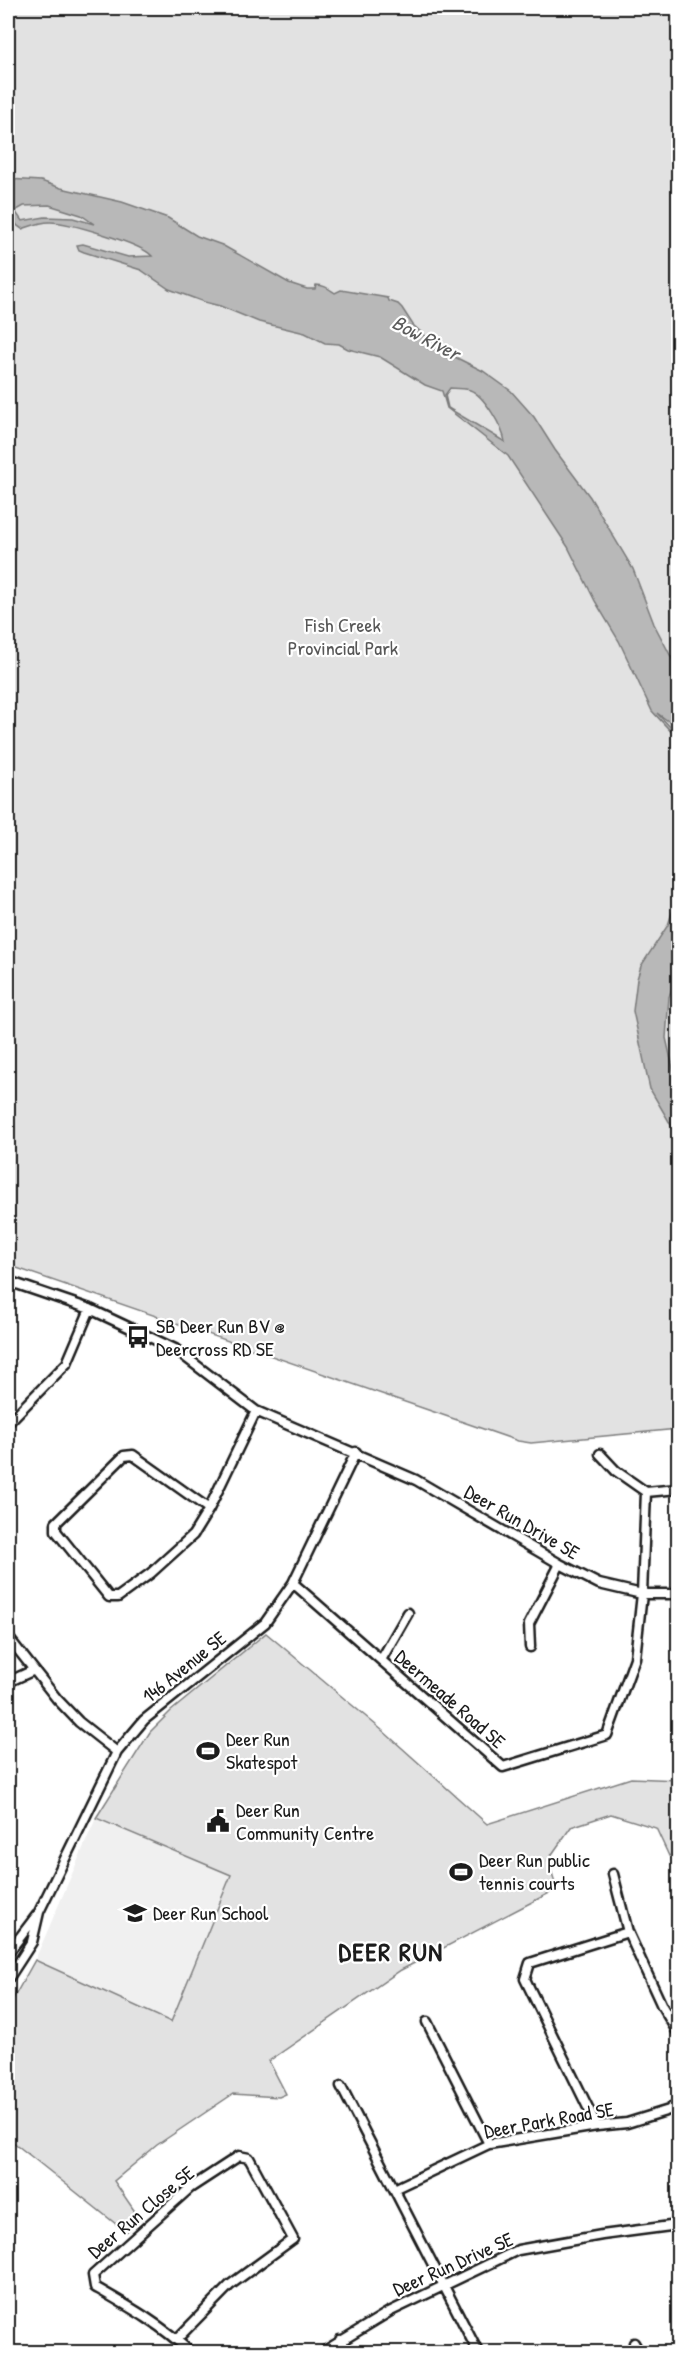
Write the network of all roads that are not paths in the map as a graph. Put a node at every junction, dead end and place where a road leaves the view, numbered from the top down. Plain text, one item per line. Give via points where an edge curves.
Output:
1 (8, 1281) edge
2 (90, 1309) junction
3 (256, 1411) junction
4 (8, 1423) edge
5 (356, 1452) junction
6 (600, 1454) dead end
7 (678, 1489) edge
8 (646, 1492) junction
9 (209, 1509) junction
10 (560, 1564) junction
11 (293, 1583) junction
12 (642, 1594) junction
13 (678, 1594) edge
14 (408, 1612) dead end
15 (8, 1637) edge
16 (530, 1647) dead end
17 (381, 1660) junction
18 (34, 1670) junction
19 (8, 1682) edge
20 (117, 1752) junction
21 (613, 1874) dead end
22 (39, 1912) junction
23 (628, 1932) junction
24 (8, 1953) edge
25 (8, 1979) edge
26 (427, 2022) dead end
27 (678, 2033) edge
28 (341, 2086) dead end
29 (678, 2102) edge
30 (597, 2126) junction
31 (489, 2144) junction
32 (393, 2188) junction
33 (678, 2225) edge
34 (442, 2285) junction
35 (177, 2339) junction
36 (340, 2340) junction
37 (634, 2343) dead end
38 (190, 2352) edge
39 (323, 2352) edge
40 (348, 2352) edge
41 (478, 2352) edge
42 (639, 2352) edge

1 - 2 street, Deer Run Drive SE
2 - 3 street, Deer Run Drive SE via 174,1349
2 - 4 street via 67,1363
3 - 5 street, Deer Run Drive SE
3 - 9 street
5 - 10 street, Deer Run Drive SE via 416,1480
5 - 11 street, 146 Avenue SE
6 - 8 street
7 - 8 street
8 - 12 street
9 - 9 street via 193,1535 118,1598 109,1597 56,1531 56,1523 124,1456 133,1455
10 - 12 street, Deer Run Drive SE via 599,1584
10 - 16 street via 529,1624
11 - 17 street, Deermeade Road SE
11 - 20 street, 146 Avenue SE via 265,1623 144,1720
12 - 13 street, Deer Run Drive SE
12 - 17 street, Deermeade Road SE via 635,1658 607,1735 503,1767
14 - 17 street
15 - 18 street
18 - 19 street
18 - 20 street via 79,1722
20 - 22 street, 146 Avenue SE
21 - 23 street
22 - 24 street, 146 Avenue SE
22 - 25 street, 146 Avenue SE via 32,1941
23 - 27 street
23 - 30 street via 530,1963 525,1979
26 - 31 street
28 - 32 street
29 - 30 street, Deer Park Road SE via 669,2110 627,2123
30 - 31 street, Deer Park Road SE
31 - 32 street, Deer Park Road SE
32 - 34 street
33 - 34 street, Deer Run Drive SE via 518,2250
34 - 36 street, Deer Run Drive SE
34 - 41 street
35 - 35 street, Deer Run Close SE via 230,2285 292,2240 249,2158 239,2156 190,2188 93,2275 95,2287
35 - 38 street, Deer Run Close SE
36 - 39 street, Deer Run Drive SE
36 - 40 street
37 - 42 street

